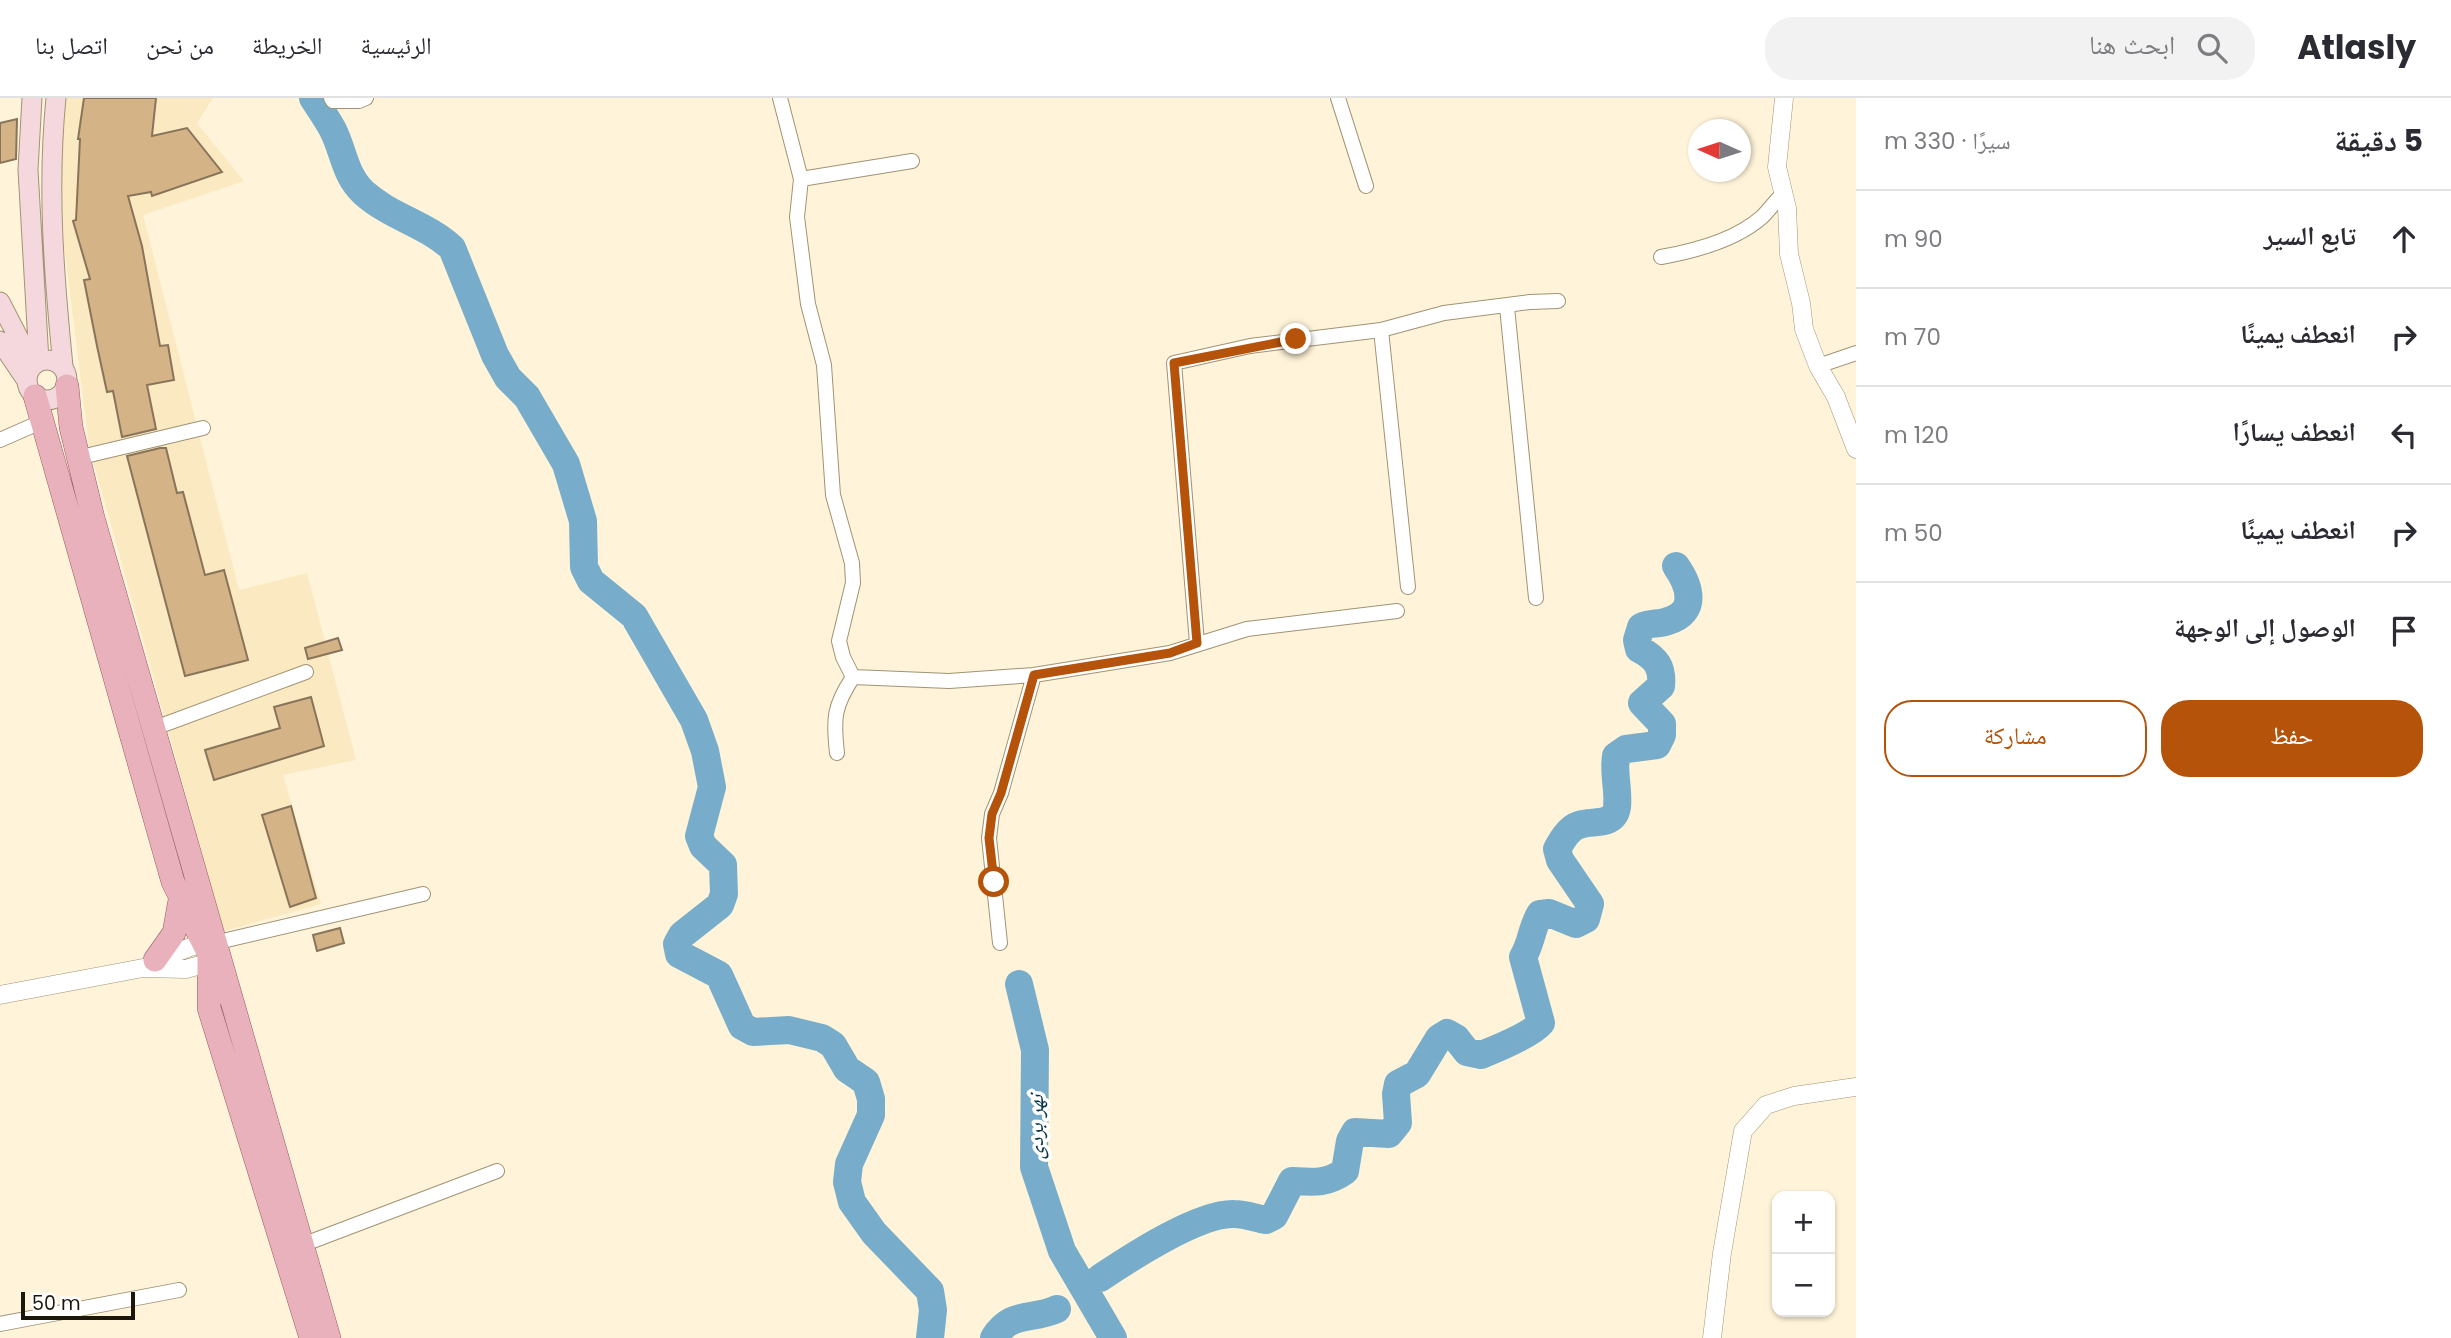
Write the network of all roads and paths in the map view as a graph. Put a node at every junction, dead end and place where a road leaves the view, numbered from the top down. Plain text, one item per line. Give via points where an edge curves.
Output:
1 (32, 98) edge
2 (56, 98) edge
3 (331, 98) edge
4 (366, 98) edge
5 (780, 98) edge
6 (1338, 98) edge
7 (1784, 98) edge
8 (912, 160) dead end
9 (800, 179) junction
10 (1366, 186) dead end
11 (1784, 192) junction
12 (1661, 257) dead end
13 (0, 302) edge
14 (1558, 302) dead end
15 (1507, 307) junction
16 (1381, 330) junction
17 (0, 341) edge
18 (1856, 353) edge
19 (1818, 366) junction
20 (33, 376) junction
21 (65, 376) junction
22 (43, 421) junction
23 (203, 428) dead end
24 (0, 440) edge
25 (1856, 449) edge
26 (77, 458) junction
27 (1408, 587) dead end
28 (1536, 598) dead end
29 (1397, 611) dead end
30 (1197, 643) junction
31 (306, 672) dead end
32 (1034, 675) junction
33 (853, 677) junction
34 (152, 729) junction
35 (837, 753) dead end
36 (423, 894) dead end
37 (180, 900) junction
38 (1000, 943) dead end
39 (212, 952) junction
40 (149, 964) junction
41 (0, 995) edge
42 (231, 1042) junction
43 (1856, 1087) edge
44 (497, 1171) dead end
45 (302, 1245) junction
46 (179, 1290) dead end
47 (0, 1324) edge
48 (311, 1338) edge
49 (329, 1338) edge
50 (1712, 1338) edge

1 - 20 main road via 28,170
2 - 21 main road via 52,216
3 - 4 street
5 - 9 street
6 - 10 street
7 - 11 street via 1776,154
8 - 9 street
9 - 33 street via 797,217 808,304 824,365 833,495 852,563 853,583 839,640
11 - 12 street via 1743,230 1685,253
11 - 19 street via 1794,278 1804,329
13 - 20 main road
14 - 15 street
15 - 16 street via 1444,313
15 - 28 street
16 - 27 street
16 - 30 street via 1261,344 1174,363
17 - 20 main road
18 - 19 street
19 - 25 street
20 - 21 main road via 50,359
20 - 21 main road via 52,400
20 - 22 main road
21 - 26 main road
22 - 24 street
22 - 37 main road
23 - 26 street
26 - 34 main road
29 - 30 street via 1273,625
30 - 32 street via 1170,653
31 - 34 street
32 - 33 street via 949,681
32 - 38 street via 992,814 989,838
33 - 35 street via 835,710
34 - 39 main road
36 - 39 street
37 - 39 main road
37 - 40 main road via 174,933
39 - 40 street
39 - 42 main road
40 - 41 street
42 - 45 main road
42 - 48 main road
43 - 50 street via 1766,1105 1743,1130
44 - 45 street
45 - 49 main road
46 - 47 street

